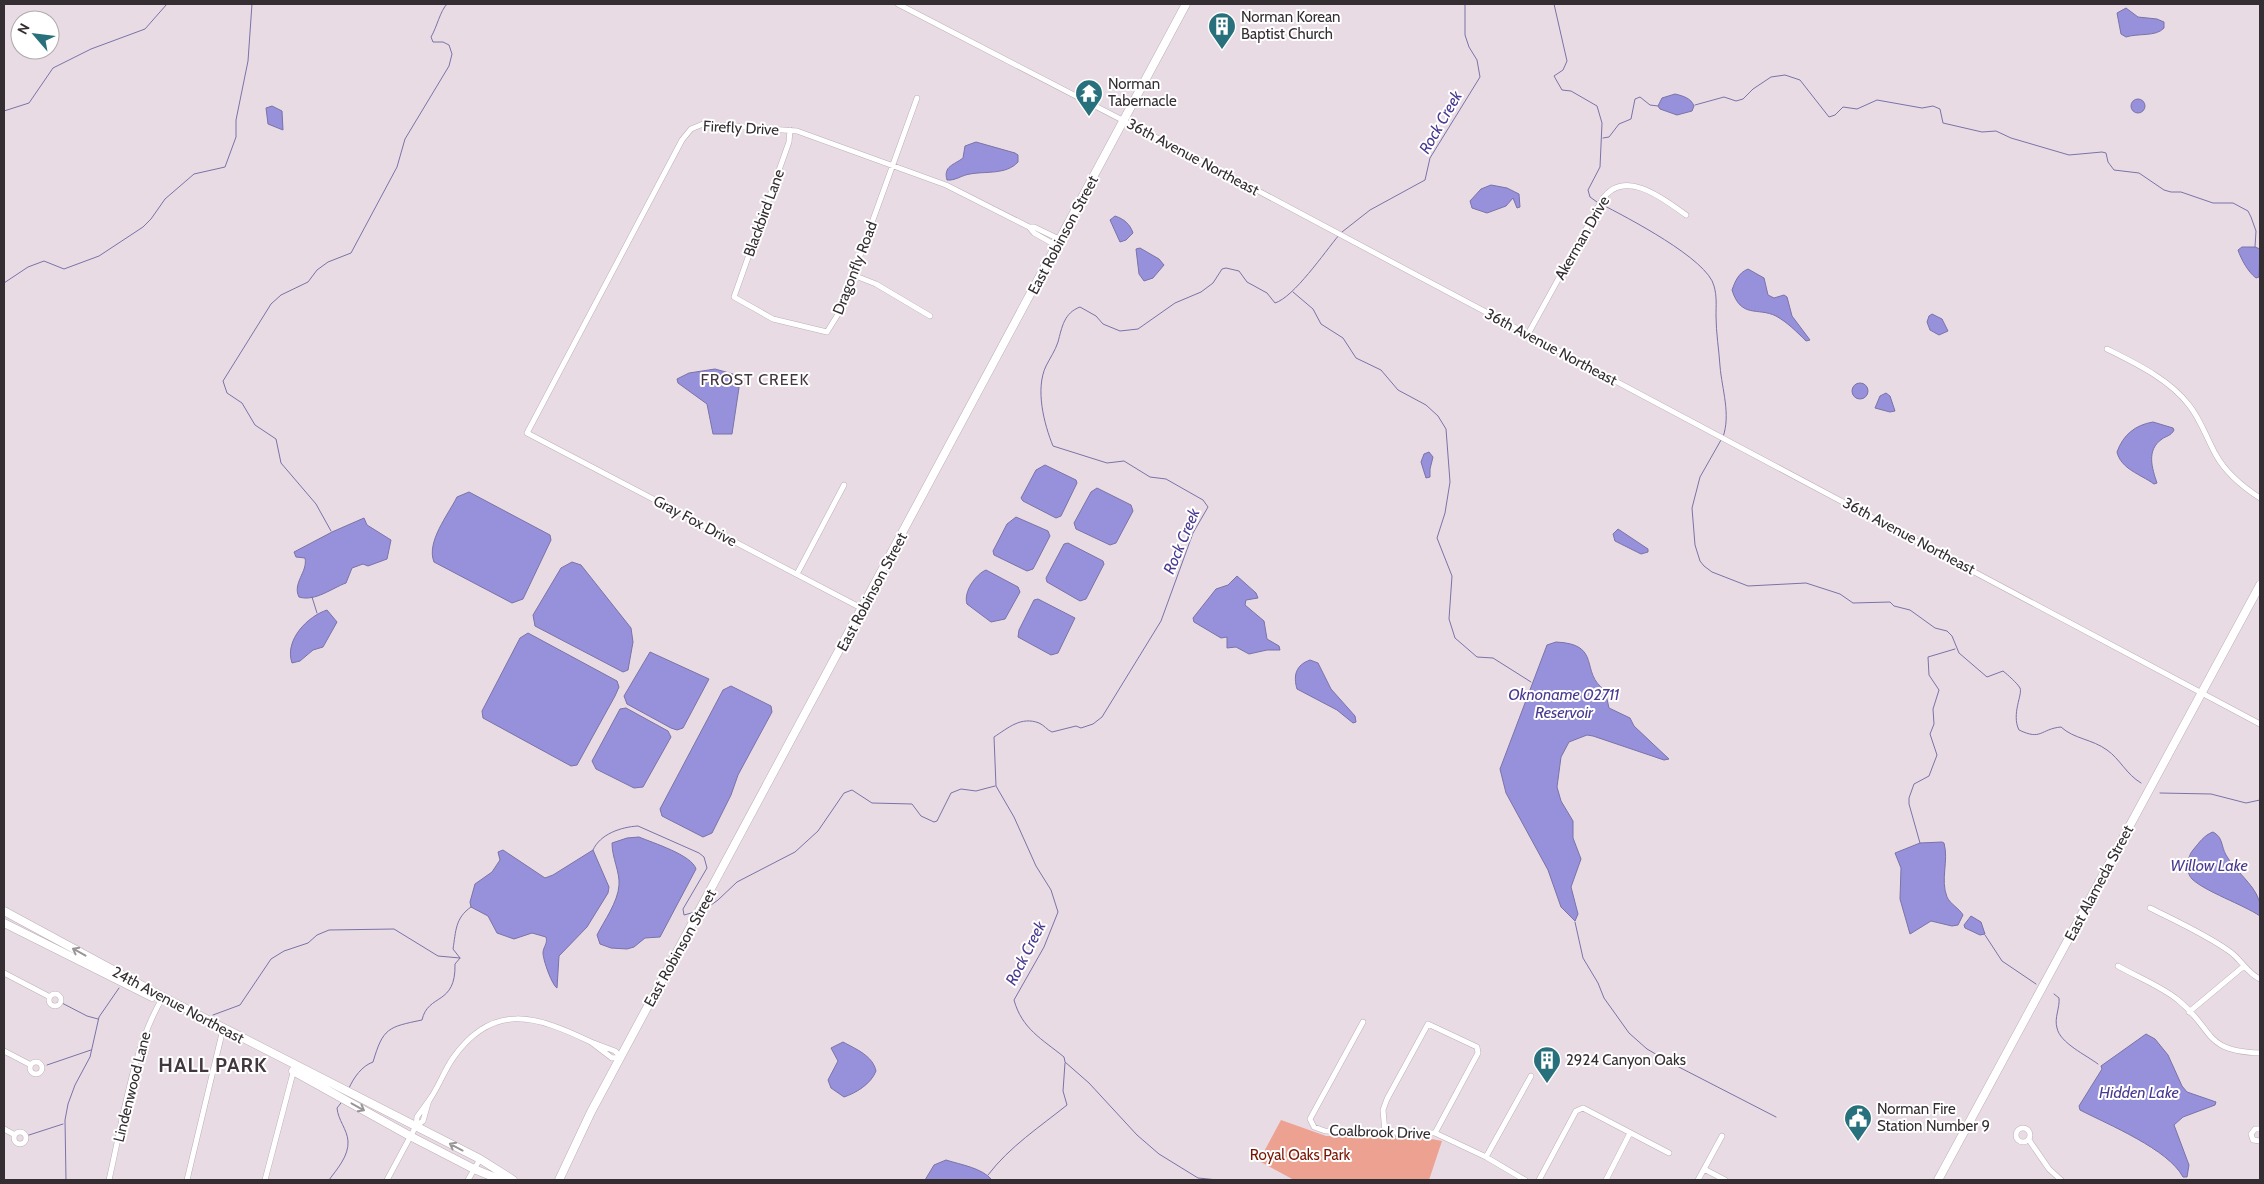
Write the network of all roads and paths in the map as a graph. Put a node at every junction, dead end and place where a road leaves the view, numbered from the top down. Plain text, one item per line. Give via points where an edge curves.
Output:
1 (898, 4) edge
2 (1186, 4) edge
3 (917, 98) dead end
4 (1124, 121) junction
5 (790, 130) junction
6 (893, 165) junction
7 (1686, 215) dead end
8 (1059, 243) junction
9 (853, 275) junction
10 (734, 297) joint
11 (930, 316) dead end
12 (1528, 334) junction
13 (2107, 348) dead end
14 (527, 433) joint
15 (844, 485) dead end
16 (2260, 498) edge
17 (797, 574) junction
18 (2260, 585) edge
19 (863, 609) junction
20 (2202, 692) junction
21 (2260, 724) edge
22 (2150, 908) dead end
23 (5, 914) edge
24 (4, 923) edge
25 (2118, 966) dead end
26 (2244, 966) junction
27 (4, 973) edge
28 (2260, 979) edge
29 (50, 997) dead end
30 (162, 999) junction
31 (2189, 1012) junction
32 (1362, 1022) dead end
33 (223, 1031) junction
34 (4, 1051) edge
35 (2260, 1053) edge
36 (621, 1057) junction
37 (31, 1065) dead end
38 (294, 1068) junction
39 (1531, 1076) dead end
40 (416, 1126) junction
41 (4, 1129) edge
42 (2260, 1129) edge
43 (1384, 1132) junction
44 (1436, 1133) junction
45 (1630, 1133) junction
46 (15, 1135) dead end
47 (410, 1136) junction
48 (1722, 1136) dead end
49 (2029, 1140) dead end
50 (2260, 1141) edge
51 (1669, 1153) dead end
52 (1486, 1157) junction
53 (480, 1159) junction
54 (474, 1169) junction
55 (1704, 1169) junction
56 (109, 1180) edge
57 (187, 1180) edge
58 (265, 1180) edge
59 (386, 1180) edge
60 (468, 1180) edge
61 (501, 1180) edge
62 (513, 1180) edge
63 (559, 1180) edge
64 (1525, 1180) edge
65 (1539, 1180) edge
66 (1606, 1180) edge
67 (1698, 1180) edge
68 (1725, 1180) edge
69 (1938, 1180) edge
70 (2061, 1180) edge

1 - 4 street, 36th Avenue Northeast
2 - 4 street, East Robinson Street
3 - 6 street, Dragonfly Road
4 - 8 street, East Robinson Street
4 - 12 street, 36th Avenue Northeast
5 - 6 street, Firefly Drive
5 - 10 street, Blackbird Lane via 789,142
5 - 14 street, Firefly Drive via 703,124 696,125 686,134
6 - 8 street, Firefly Drive via 953,188 1029,227 1034,233
6 - 9 street, Dragonfly Road
7 - 12 street, Akerman Drive via 1647,190 1620,186 1611,189
8 - 19 street, East Robinson Street
9 - 10 street, Dragonfly Road via 837,318 827,332 773,319
9 - 11 street via 876,284
12 - 20 street, 36th Avenue Northeast
13 - 16 street via 2164,381 2184,399 2223,464
14 - 17 street, Gray Fox Drive
15 - 17 street
17 - 19 street, Gray Fox Drive
18 - 20 street, East Alameda Street
19 - 36 street, East Robinson Street
20 - 21 street, 36th Avenue Northeast
20 - 69 street, East Alameda Street
22 - 26 street via 2224,947
30 -> 23 street, 24th Avenue Northeast
24 - 30 street, 24th Avenue Northeast
25 - 31 street via 2168,993
26 - 28 street
26 - 31 street
27 - 29 street
30 - 33 street, 24th Avenue Northeast
30 - 56 street, Lindenwood Lane via 141,1046
31 - 35 street via 2220,1045 2236,1052
32 - 43 street, Coalbrook Drive via 1310,1118 1311,1123 1325,1132
33 - 38 street, 24th Avenue Northeast
33 - 57 street
34 - 37 street
36 - 40 street via 615,1051 562,1028 520,1018 497,1020 479,1030 462,1046 429,1100 423,1121
36 - 63 street, East Robinson Street
38 - 40 street, 24th Avenue Northeast
38 -> 47 street, 24th Avenue Northeast
38 - 58 street
39 - 52 street
40 - 47 street
53 -> 40 street, 24th Avenue Northeast
41 - 46 street
42 - 50 street via 2251,1134 2253,1140
43 - 44 street, Coalbrook Drive
43 - 44 street via 1383,1110 1387,1099 1428,1024 1477,1047 1478,1053
44 - 52 street, Coalbrook Drive
45 - 51 street
45 - 65 street via 1583,1108 1576,1111
45 - 66 street
47 - 54 street, 24th Avenue Northeast
47 - 59 street
48 - 55 street
49 - 70 street
52 - 64 street, Coalbrook Drive
53 - 54 street
53 - 62 street, 24th Avenue Northeast
54 - 60 street
54 - 61 street, 24th Avenue Northeast
55 - 67 street
55 - 68 street

